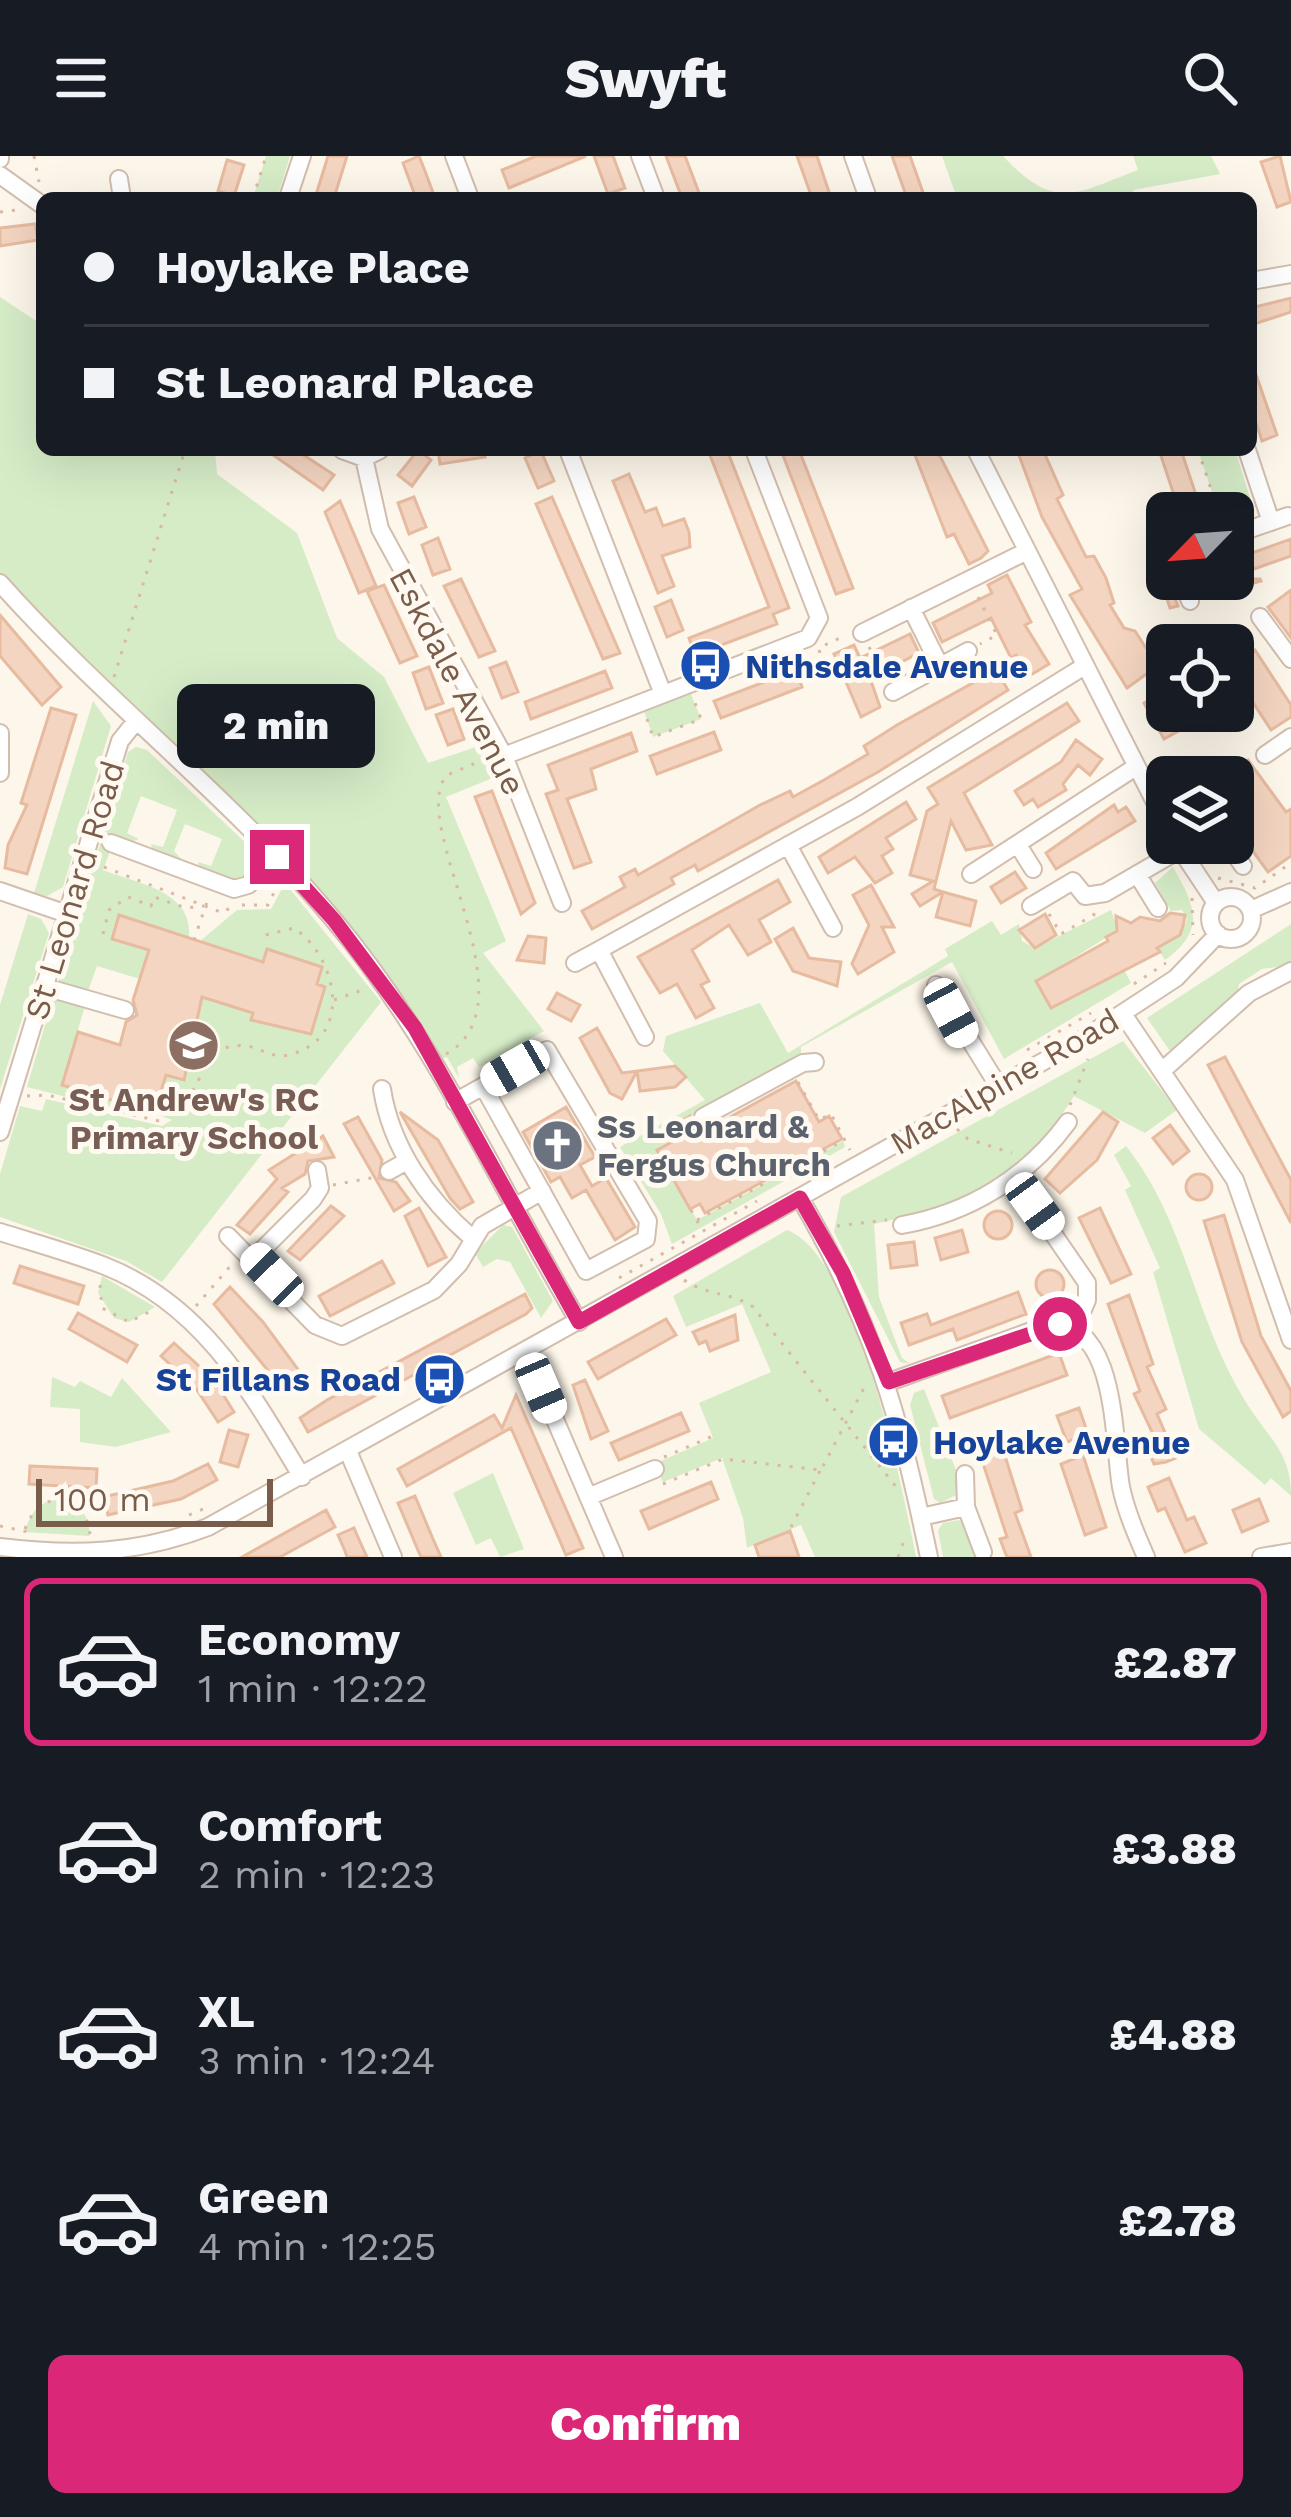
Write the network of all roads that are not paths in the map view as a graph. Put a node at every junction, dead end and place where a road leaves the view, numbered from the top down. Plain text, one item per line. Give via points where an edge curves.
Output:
1 (302, 156) edge
2 (640, 156) edge
3 (853, 156) edge
4 (459, 158) edge
5 (0, 175) edge
6 (119, 178) dead end
7 (121, 192) edge
8 (291, 192) edge
9 (468, 192) edge
10 (654, 192) edge
11 (866, 192) edge
12 (36, 201) edge
13 (1291, 274) edge
14 (1257, 280) edge
15 (372, 456) edge
16 (570, 456) edge
17 (756, 456) edge
18 (979, 456) edge
19 (1250, 456) edge
20 (1254, 528) edge
21 (1025, 551) junction
22 (0, 583) edge
23 (911, 608) junction
24 (1260, 617) dead end
25 (862, 633) road end
26 (968, 650) road end
27 (1291, 659) edge
28 (940, 666) junction
29 (1083, 667) junction
30 (893, 692) road end
31 (662, 694) junction
32 (136, 722) junction
33 (0, 733) edge
34 (1291, 737) edge
35 (1265, 755) dead end
36 (504, 756) junction
37 (1134, 768) junction
38 (0, 773) edge
39 (1146, 789) edge
40 (111, 843) dead end
41 (1018, 844) junction
42 (788, 845) junction
43 (277, 857) junction
44 (1153, 864) edge
45 (1190, 864) edge
46 (1033, 869) dead end
47 (971, 874) dead end
48 (1137, 874) junction
49 (0, 891) edge
50 (1291, 892) edge
51 (562, 902) dead end
52 (1036, 903) road end
53 (1216, 903) junction
54 (1158, 908) dead end
55 (1251, 910) junction
56 (67, 914) junction
57 (832, 928) dead end
58 (1218, 934) junction
59 (599, 950) junction
60 (574, 963) dead end
61 (1291, 971) edge
62 (936, 985) dead end
63 (45, 987) junction
64 (125, 1010) dead end
65 (1123, 1014) junction
66 (645, 1037) dead end
67 (809, 1062) road end
68 (1162, 1070) junction
69 (483, 1086) junction
70 (998, 1087) junction
71 (382, 1089) dead end
72 (455, 1102) junction
73 (703, 1117) dead end
74 (1067, 1122) road end
75 (0, 1132) edge
76 (407, 1161) junction
77 (389, 1171) road end
78 (1022, 1171) junction
79 (318, 1179) road end
80 (542, 1191) junction
81 (800, 1198) junction
82 (514, 1207) junction
83 (902, 1225) road end
84 (0, 1232) edge
85 (228, 1236) dead end
86 (471, 1237) junction
87 (250, 1253) junction
88 (1286, 1315) edge
89 (579, 1322) junction
90 (1075, 1328) junction
91 (1291, 1340) edge
92 (526, 1352) junction
93 (887, 1375) junction
94 (348, 1451) junction
95 (655, 1469) road end
96 (964, 1474) dead end
97 (302, 1477) junction
98 (588, 1497) junction
99 (966, 1507) junction
100 (915, 1521) junction
101 (0, 1546) edge
102 (169, 1550) edge
103 (983, 1552) dead end
104 (1291, 1552) edge
105 (393, 1557) edge
106 (614, 1557) edge
107 (929, 1557) edge
108 (1146, 1557) edge
109 (1261, 1557) edge

1 - 8 street
2 - 10 street
3 - 11 street
4 - 9 street
5 - 12 street
6 - 7 street
13 - 14 street
15 - 36 street, Eskdale Avenue via 373,507 391,553
16 - 31 street
17 - 31 street via 817,629
18 - 21 street
19 - 20 street via 1279,519
21 - 23 street
21 - 29 street
22 - 32 street
23 - 25 street
23 - 28 street
24 - 27 street
26 - 28 street
28 - 30 street
29 - 37 street
29 - 42 street
31 - 36 street
32 - 43 street
32 - 56 street, St Leonard Road via 120,741
33 - 38 street
34 - 35 street
36 - 51 street, Eskdale Avenue
37 - 39 street
37 - 41 street
40 - 43 street via 242,889
41 - 46 street
41 - 47 street
42 - 57 street
42 - 59 street
43 - 72 street via 380,980
44 - 48 street
45 - 53 street
48 - 52 street via 1085,896 1073,880
48 - 54 street
49 - 56 street
50 - 55 street, MacAlpine Road
53 - 55 street via 1236,897
53 - 58 street via 1210,922
55 - 58 street, MacAlpine Road via 1244,935
56 - 63 street, St Leonard Road
58 - 65 street, MacAlpine Road via 1176,979
59 - 60 street
59 - 66 street
61 - 68 street via 1249,993
62 - 70 street
63 - 64 street
63 - 75 street, St Leonard Road
65 - 68 street
65 - 70 street, MacAlpine Road
67 - 73 street
68 - 88 street via 1235,1180
69 - 72 street
69 - 80 street
69 - 80 street via 547,1050 648,1221 646,1240 586,1271
70 - 81 street, MacAlpine Road
71 - 76 street
72 - 82 street
74 - 78 street
76 - 77 street
76 - 86 street
78 - 83 street via 958,1211
78 - 90 street via 1088,1283
79 - 87 street
80 - 82 street
81 - 89 street, MacAlpine Road
81 - 93 street
82 - 86 street
82 - 89 street
84 - 97 street via 106,1266 187,1316 251,1390
85 - 87 street
86 - 87 street via 434,1290 343,1336 315,1325
88 - 91 street
89 - 92 street, MacAlpine Road
90 - 93 street via 1048,1325
90 - 108 street via 1111,1394 1121,1485
92 - 94 street, MacAlpine Road
92 - 98 street
93 - 100 street
94 - 97 street, MacAlpine Road
94 - 105 street
95 - 98 street
96 - 99 street
97 - 102 street, MacAlpine Road
98 - 106 street
99 - 100 street
99 - 103 street
100 - 107 street
101 - 102 street, MacAlpine Road via 61,1554
104 - 109 street

